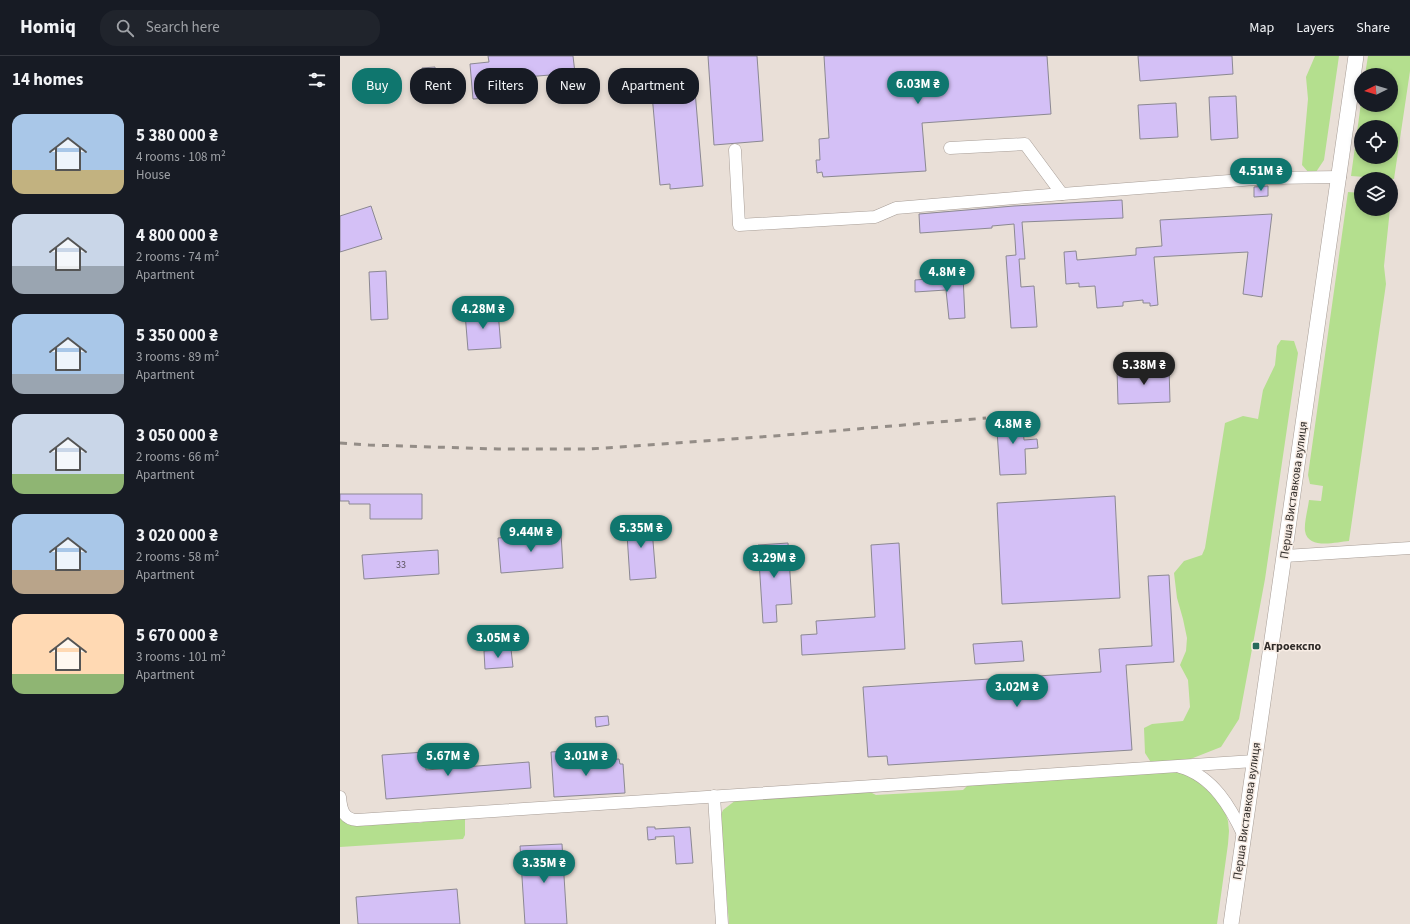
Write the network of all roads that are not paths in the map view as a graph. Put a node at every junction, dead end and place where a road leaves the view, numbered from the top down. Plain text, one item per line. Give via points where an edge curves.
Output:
1 (1356, 56) edge
2 (950, 148) dead end
3 (735, 150) dead end
4 (1340, 177) junction
5 (1062, 194) junction
6 (1410, 548) edge
7 (1285, 556) junction
8 (1254, 761) junction
9 (1177, 766) junction
10 (714, 796) junction
11 (340, 797) edge
12 (1244, 836) junction
13 (722, 924) edge
14 (1231, 924) edge

1 - 4 main road, Перша Виставкова вулиця
2 - 5 street via 1025,144
3 - 5 street via 739,225 875,217 896,208
4 - 5 street via 1268,178
4 - 7 main road, Перша Виставкова вулиця
6 - 7 street
7 - 8 main road, Перша Виставкова вулиця
8 - 9 street
8 - 12 main road, Перша Виставкова вулиця
9 - 10 street
9 - 12 street via 1196,774 1215,789
10 - 11 street via 357,820 344,815
10 - 13 street
12 - 14 main road, Перша Виставкова вулиця

